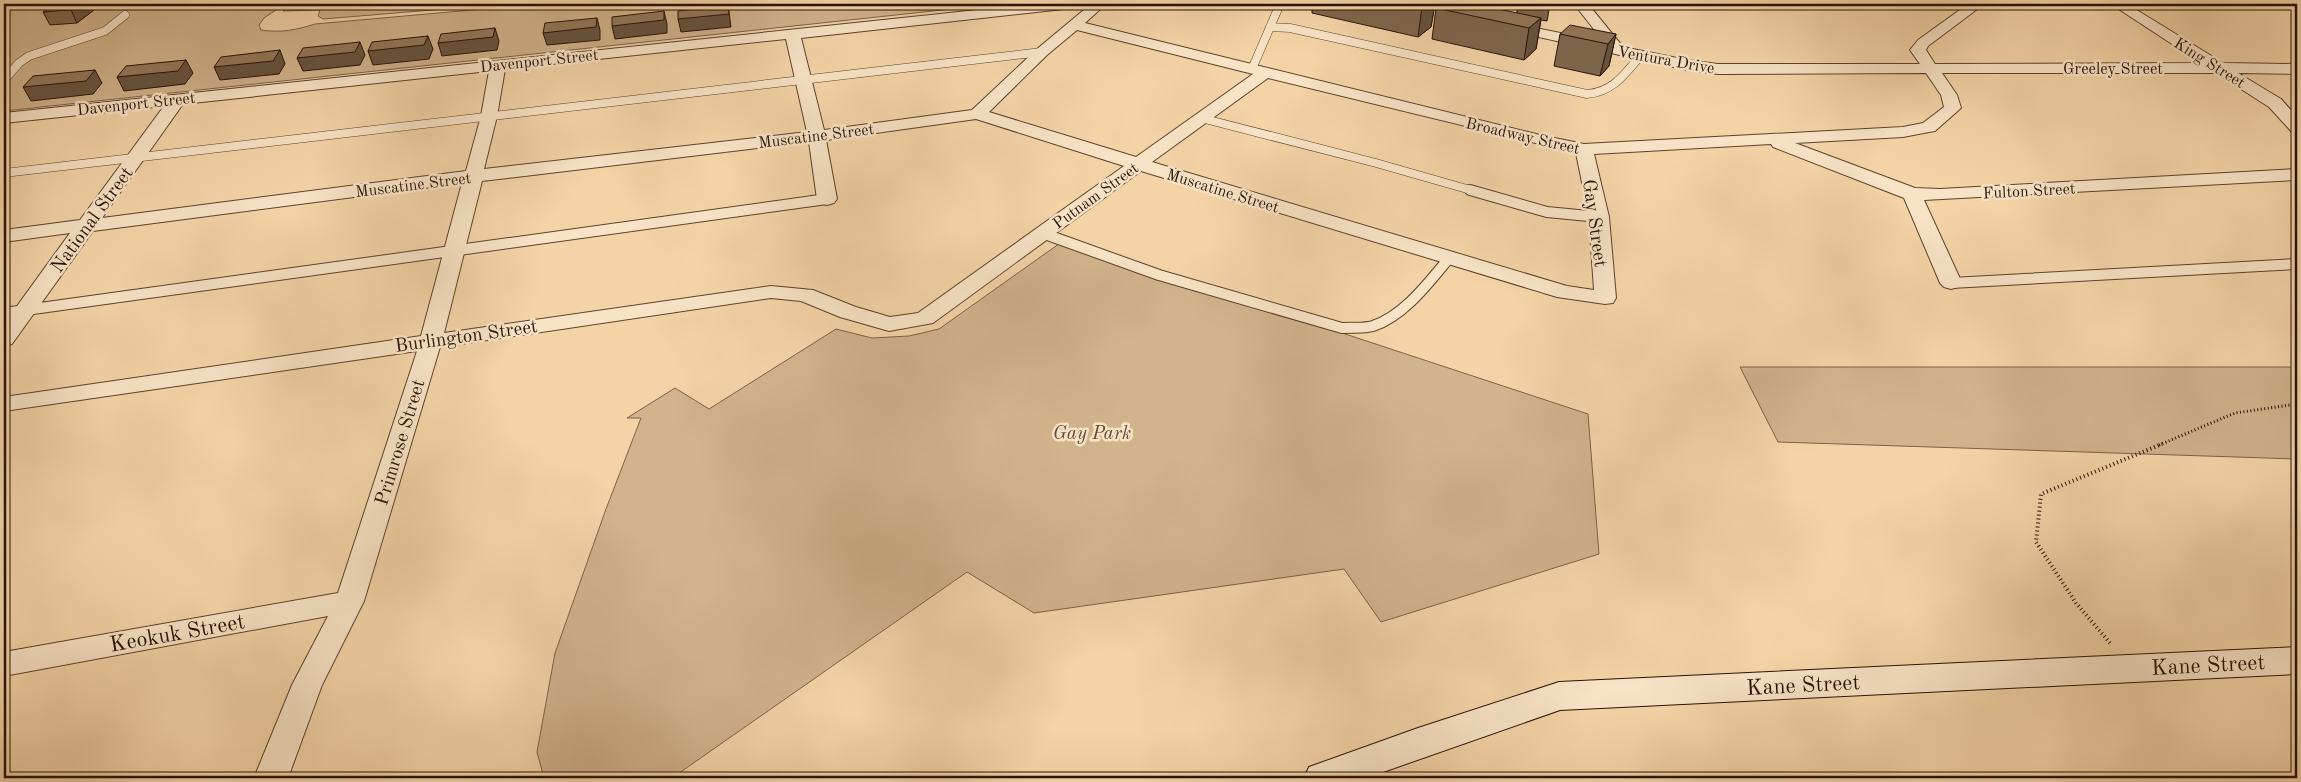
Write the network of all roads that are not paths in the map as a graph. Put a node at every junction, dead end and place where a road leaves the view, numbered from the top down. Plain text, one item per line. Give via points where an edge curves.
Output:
1 (1073, 4) edge
2 (1099, 4) edge
3 (1280, 4) edge
4 (1582, 4) edge
5 (2118, 4) edge
6 (1968, 6) edge
7 (125, 15) dead end
8 (1496, 24) edge
9 (1074, 25) junction
10 (1270, 27) junction
11 (792, 33) junction
12 (1618, 50) junction
13 (1042, 52) junction
14 (1641, 55) junction
15 (498, 64) junction
16 (1930, 68) junction
17 (2221, 68) junction
18 (2297, 69) edge
19 (1259, 70) junction
20 (4, 80) edge
21 (806, 82) junction
22 (178, 99) junction
23 (977, 114) junction
24 (489, 116) junction
25 (4, 118) edge
26 (1202, 118) junction
27 (2297, 127) edge
28 (817, 136) junction
29 (1771, 140) junction
30 (1584, 149) junction
31 (136, 157) junction
32 (1138, 164) junction
33 (4, 173) edge
34 (2297, 175) edge
35 (473, 176) junction
36 (1912, 194) junction
37 (827, 199) joint
38 (1599, 217) junction
39 (86, 226) junction
40 (1042, 233) junction
41 (4, 236) edge
42 (452, 251) junction
43 (1450, 257) junction
44 (2297, 264) edge
45 (1951, 283) joint
46 (1606, 298) joint
47 (25, 310) junction
48 (4, 313) edge
49 (925, 318) joint
50 (4, 339) edge
51 (431, 340) junction
52 (4, 404) edge
53 (350, 601) junction
54 (2297, 660) edge
55 (4, 664) edge
56 (271, 778) edge
57 (1323, 778) edge

1 - 11 street, Davenport Street
2 - 9 street
3 - 10 lane
4 - 12 street
5 - 17 street, King Street
6 - 16 street, Broadway Street via 1923,42 1918,50
7 - 20 lane via 118,25 101,33 46,48 27,57
8 - 12 street, Ventura Drive
9 - 13 street
9 - 19 street, Broadway Street
10 - 14 lane via 1290,28 1587,94 1610,90
10 - 19 lane
11 - 15 street, Davenport Street
11 - 21 street
12 - 14 street, Ventura Drive
13 - 21 lane
13 - 23 street
14 - 16 street, Ventura Drive via 1718,69
15 - 22 street, Davenport Street
15 - 24 street, Primrose Street
16 - 17 street, Greeley Street
16 - 29 street, Broadway Street via 1949,95 1953,108 1929,127 1903,132
17 - 18 street, Greeley Street
17 - 27 street, King Street via 2275,103
19 - 26 street, Putnam Street
19 - 30 street, Broadway Street
21 - 24 lane
21 - 28 street
22 - 25 street, Davenport Street
22 - 31 street, National Street
23 - 28 street, Muscatine Street
23 - 32 street, Muscatine Street
24 - 31 lane
24 - 35 street, Primrose Street
26 - 32 street, Putnam Street
26 - 38 lane via 1548,212
28 - 35 street, Muscatine Street
28 - 37 street
29 - 30 street, Broadway Street
29 - 36 street, Fulton Street
30 - 38 street, Gay Street
31 - 33 lane
31 - 39 street, National Street
32 - 40 street, Putnam Street
32 - 43 street, Muscatine Street
34 - 36 street, Fulton Street
35 - 39 street, Muscatine Street
35 - 42 street, Primrose Street
36 - 45 street
37 - 42 lane
38 - 46 street, Gay Street
39 - 41 street, Muscatine Street
39 - 47 street, National Street
40 - 43 lane via 1159,275 1342,328 1371,326 1395,314
40 - 49 street, Putnam Street
42 - 47 lane
42 - 51 street, Primrose Street
43 - 46 street, Muscatine Street via 1565,292
44 - 45 lane
47 - 48 lane
47 - 50 street, National Street
49 - 51 street, Burlington Street via 889,324 805,295 771,292
51 - 52 street, Burlington Street
51 - 53 street, Primrose Street
53 - 55 street, Keokuk Street
53 - 56 street, Primrose Street via 307,685
54 - 57 street, Kane Street via 1559,696

